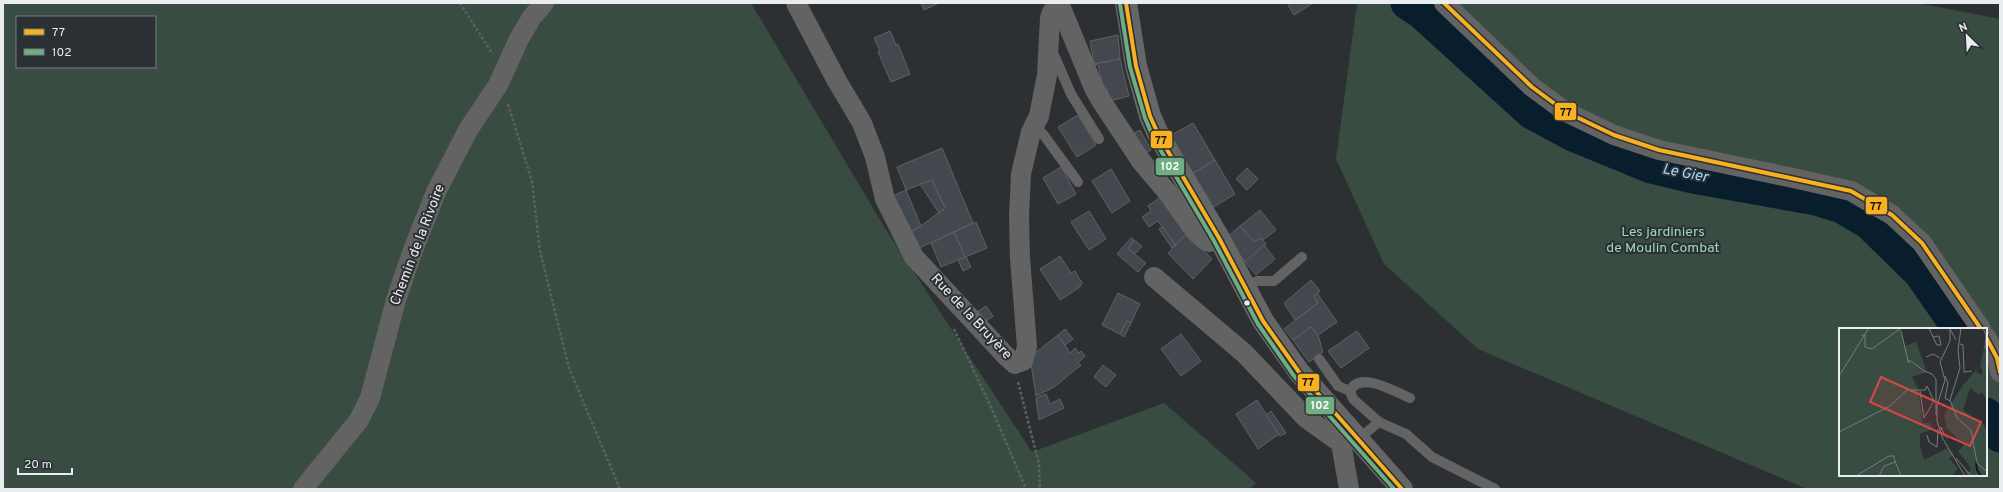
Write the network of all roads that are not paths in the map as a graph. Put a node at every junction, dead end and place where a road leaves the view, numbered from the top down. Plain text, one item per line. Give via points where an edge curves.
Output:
1 (544, 3) edge
2 (796, 3) edge
3 (1126, 3) edge
4 (1444, 3) edge
5 (1057, 4) edge
6 (1049, 54) junction
7 (1034, 125) junction
8 (1099, 139) dead end
9 (1078, 182) dead end
10 (1219, 238) junction
11 (1302, 257) dead end
12 (1154, 276) dead end
13 (1244, 287) junction
14 (1980, 328) edge
15 (1987, 339) edge
16 (1320, 359) dead end
17 (2000, 372) edge
18 (1350, 391) junction
19 (1410, 398) dead end
20 (1379, 422) junction
21 (1350, 439) junction
22 (303, 489) edge
23 (1349, 489) edge
24 (1402, 489) edge
25 (1495, 489) edge

1 - 22 street, Chemin de la Rivoire via 519,38 502,77 468,130 436,192 396,300 370,398 359,420
2 - 7 street, Rue de la Bruyère via 862,123 875,157 884,199 908,248 1016,364 1023,361 1027,347 1020,258 1020,174
3 - 10 main road via 1136,66 1150,116 1159,136
4 - 14 street via 1532,87 1566,112 1614,135 1659,150 1851,191 1892,214 1922,243
5 - 6 street, Rue de la Bruyère via 1050,18
5 - 10 street, Rue de la Bruyère via 1094,88 1134,152 1200,236 1209,242
6 - 7 street, Rue de la Bruyère via 1039,116
6 - 8 lane via 1055,57 1071,94
7 - 9 lane via 1044,134
10 - 13 main road
11 - 13 lane via 1274,281 1258,281
12 - 21 street via 1244,353 1306,418
13 - 21 main road via 1263,321
15 - 17 street via 1997,358
16 - 18 lane via 1331,379 1338,386
18 - 19 lane via 1359,382 1370,382
18 - 20 lane via 1353,399
20 - 21 lane
20 - 25 lane via 1406,434 1432,457
21 - 23 street
21 - 24 main road

